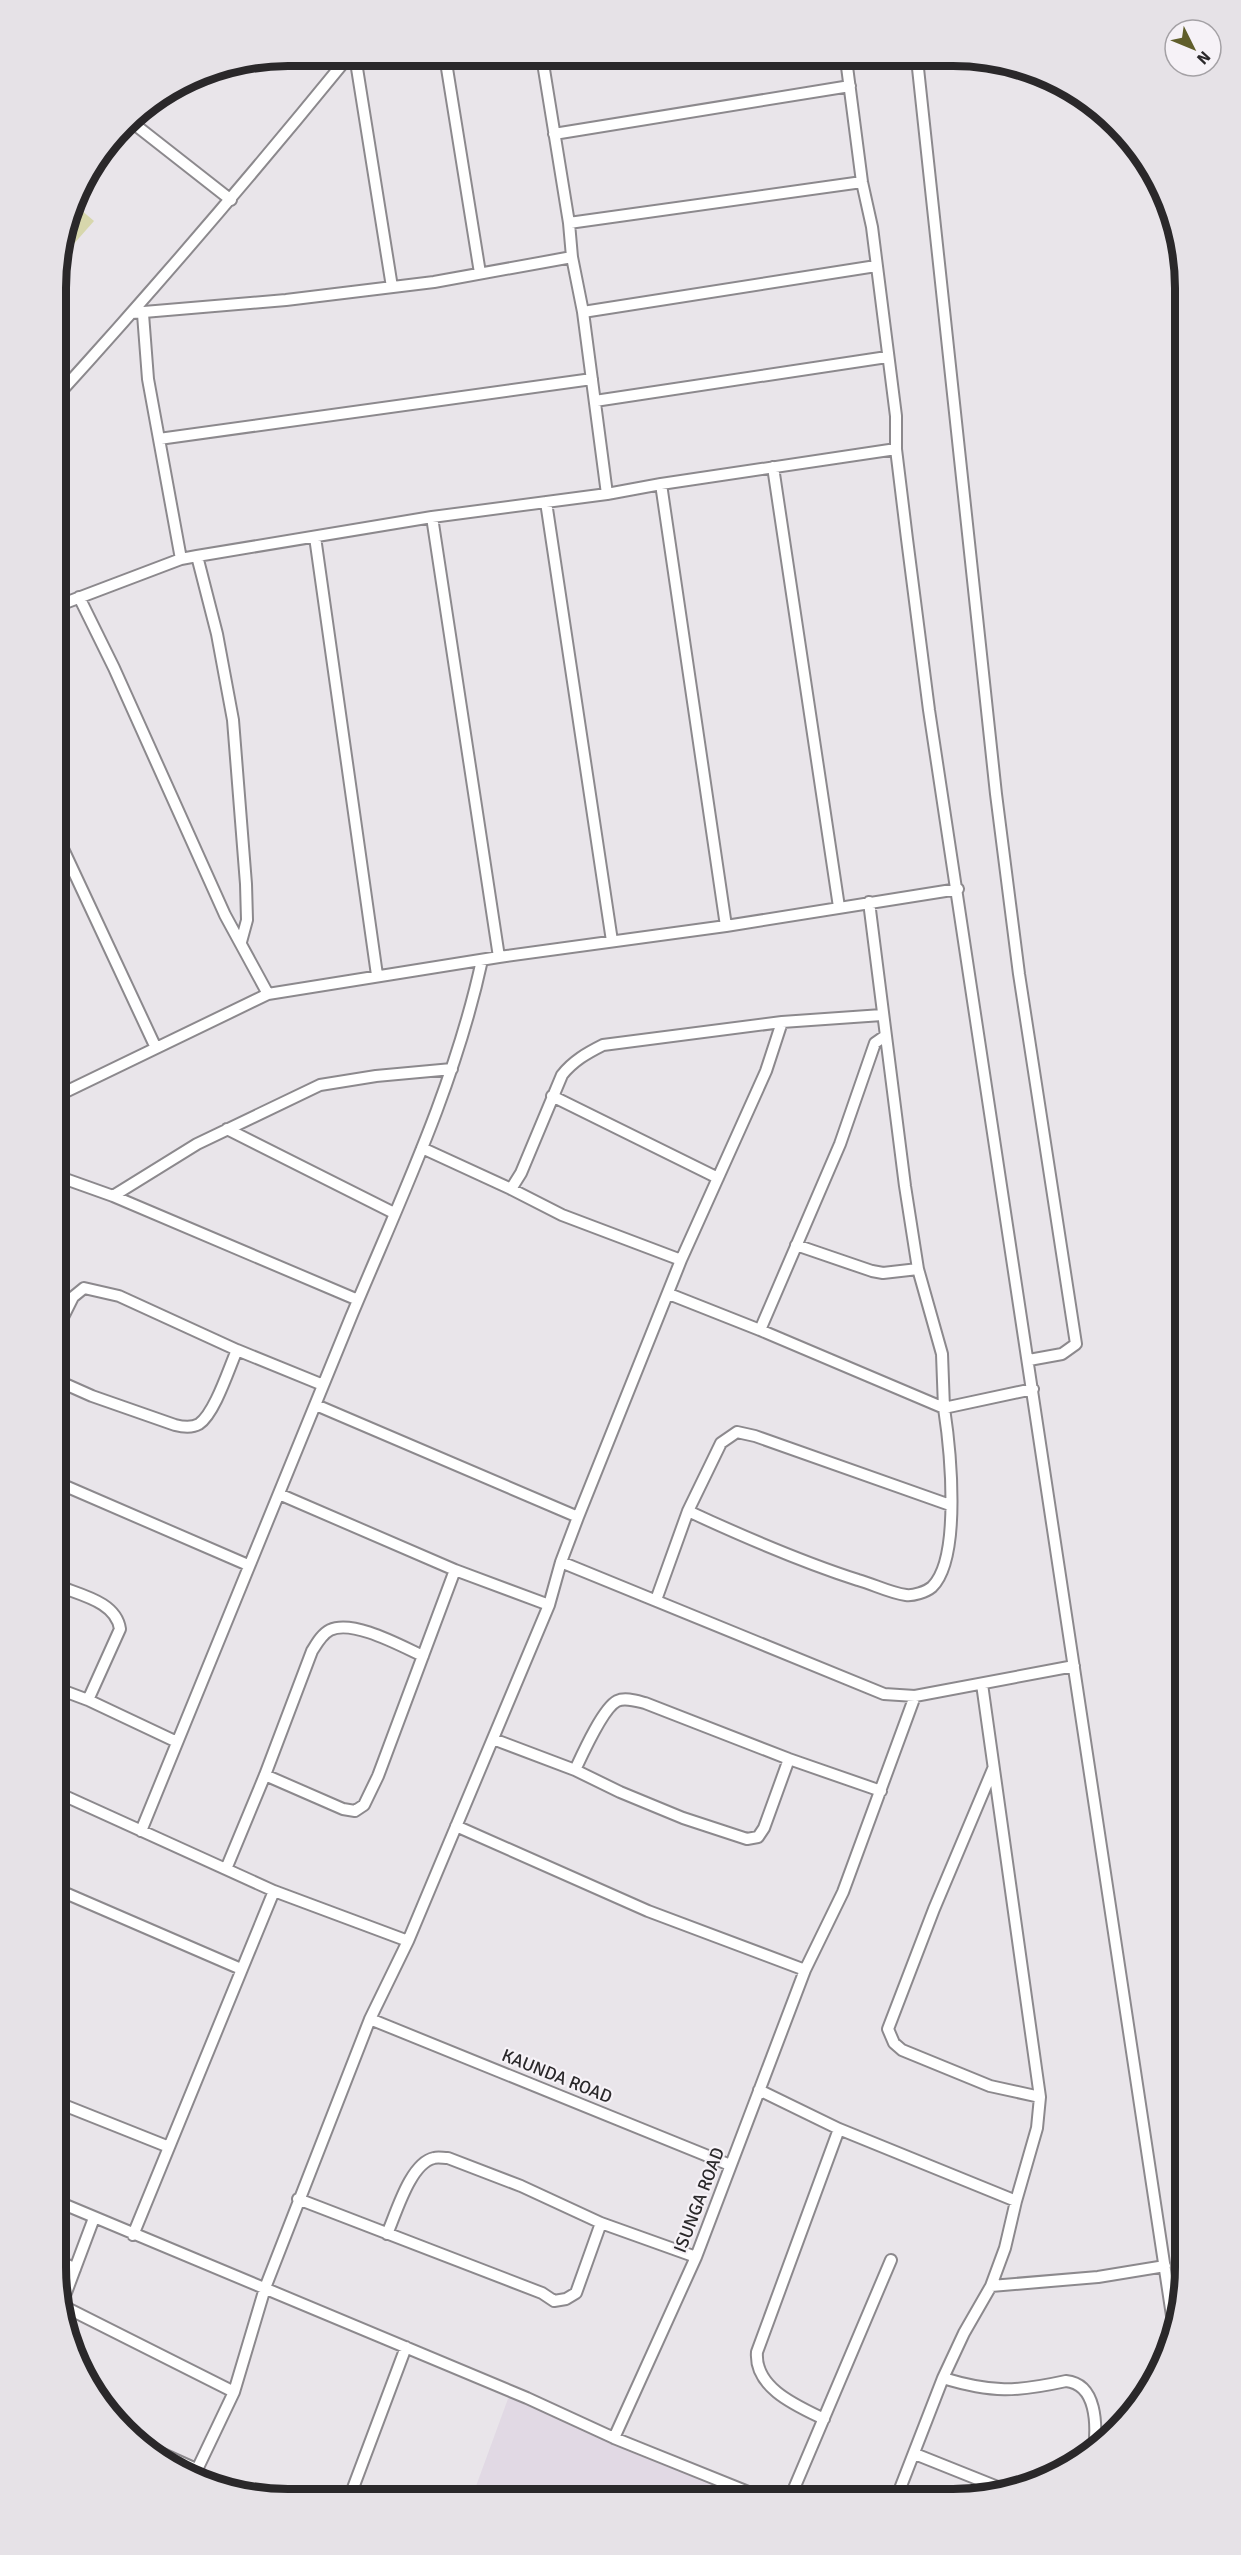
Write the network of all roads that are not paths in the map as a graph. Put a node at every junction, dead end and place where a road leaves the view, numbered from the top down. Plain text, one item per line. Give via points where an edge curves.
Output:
1 (338, 66) edge
2 (357, 66) edge
3 (446, 66) edge
4 (543, 66) edge
5 (847, 66) edge
6 (918, 66) edge
7 (850, 86) junction
8 (137, 126) edge
9 (554, 134) junction
10 (862, 182) junction
11 (231, 200) junction
12 (569, 222) junction
13 (572, 257) junction
14 (876, 266) junction
15 (480, 273) junction
16 (393, 287) junction
17 (583, 312) junction
18 (138, 314) junction
19 (887, 357) junction
20 (592, 379) junction
21 (66, 387) edge
22 (595, 401) junction
23 (159, 439) junction
24 (896, 449) junction
25 (773, 467) junction
26 (661, 484) junction
27 (607, 494) junction
28 (546, 502) junction
29 (432, 518) junction
30 (315, 537) junction
31 (197, 556) junction
32 (181, 560) junction
33 (79, 597) junction
34 (66, 602) edge
35 (66, 855) edge
36 (958, 890) junction
37 (869, 902) junction
38 (839, 907) junction
39 (726, 926) junction
40 (612, 941) junction
41 (241, 942) junction
42 (499, 957) junction
43 (482, 960) junction
44 (377, 975) junction
45 (268, 994) junction
46 (882, 1014) junction
47 (782, 1022) junction
48 (885, 1036) junction
49 (156, 1048) junction
50 (452, 1069) junction
51 (66, 1092) edge
52 (552, 1096) junction
53 (227, 1129) junction
54 (422, 1148) junction
55 (718, 1178) junction
56 (66, 1179) edge
57 (511, 1189) junction
58 (113, 1196) junction
59 (394, 1213) junction
60 (796, 1245) junction
61 (681, 1260) junction
62 (918, 1269) junction
63 (669, 1294) junction
64 (358, 1300) junction
65 (66, 1312) edge
66 (760, 1330) junction
67 (237, 1350) junction
68 (1029, 1360) junction
69 (66, 1384) edge
70 (323, 1385) junction
71 (1033, 1389) junction
72 (316, 1406) junction
73 (944, 1408) junction
74 (66, 1486) edge
75 (279, 1494) junction
76 (950, 1505) junction
77 (688, 1511) junction
78 (578, 1517) junction
79 (561, 1562) junction
80 (248, 1565) junction
81 (455, 1570) junction
82 (66, 1590) edge
83 (656, 1600) junction
84 (549, 1605) junction
85 (423, 1656) junction
86 (1074, 1666) junction
87 (982, 1684) junction
88 (66, 1692) edge
89 (915, 1696) junction
90 (88, 1700) junction
91 (493, 1739) junction
92 (177, 1742) junction
93 (789, 1759) junction
94 (993, 1769) junction
95 (575, 1770) junction
96 (265, 1775) junction
97 (881, 1791) junction
98 (66, 1797) edge
99 (456, 1826) junction
100 (141, 1831) junction
101 (226, 1869) junction
102 (274, 1891) junction
103 (66, 1893) edge
104 (408, 1941) junction
105 (241, 1969) junction
106 (805, 1970) junction
107 (370, 2019) junction
108 (759, 2090) junction
109 (1040, 2097) junction
110 (66, 2106) edge
111 (839, 2128) junction
112 (169, 2147) junction
113 (730, 2165) junction
114 (298, 2199) junction
115 (1016, 2201) junction
116 (66, 2205) edge
117 (94, 2218) junction
118 (601, 2223) junction
119 (387, 2234) junction
120 (133, 2235) junction
121 (696, 2257) junction
122 (891, 2260) dead end
123 (66, 2264) edge
124 (1165, 2266) junction
125 (75, 2269) junction
126 (991, 2286) junction
127 (265, 2288) junction
128 (67, 2289) edge
129 (70, 2309) edge
130 (1171, 2309) edge
131 (406, 2347) junction
132 (943, 2378) junction
133 (234, 2392) junction
134 (824, 2419) junction
135 (1096, 2437) edge
136 (614, 2438) junction
137 (915, 2454) junction
138 (197, 2469) edge
139 (993, 2485) edge
140 (353, 2489) edge
141 (741, 2489) edge
142 (794, 2489) edge
143 (900, 2489) edge

1 - 11 street
2 - 16 street
3 - 15 street
4 - 9 street
5 - 7 street
6 - 68 street via 998,805 1019,974 1076,1344 1062,1354
7 - 9 street
7 - 10 street
8 - 11 street
9 - 12 street
10 - 12 street
10 - 14 street
11 - 18 street
12 - 13 street
13 - 15 street
13 - 17 street
14 - 17 street
14 - 19 street
15 - 16 street
16 - 18 street
17 - 20 street
18 - 21 street
18 - 23 street
19 - 22 street
19 - 24 street via 896,416
20 - 22 street
20 - 23 street
22 - 27 street
23 - 32 street
24 - 25 street
24 - 36 street via 929,710
25 - 26 street
25 - 38 street
26 - 27 street
26 - 39 street
27 - 28 street
28 - 29 street
28 - 40 street
29 - 30 street
29 - 42 street
30 - 31 street
30 - 44 street
31 - 32 street
31 - 41 street via 233,720 246,884 247,920
32 - 33 street
33 - 34 street
33 - 41 street via 225,915
35 - 49 street
36 - 37 street
36 - 68 street
37 - 38 street
37 - 46 street
38 - 39 street
39 - 40 street
40 - 42 street
41 - 45 street
42 - 43 street
43 - 44 street
43 - 50 street
44 - 45 street
45 - 49 street
46 - 47 street
46 - 48 street
47 - 52 street via 603,1046 570,1065
47 - 55 street via 766,1071
48 - 60 street via 875,1043 840,1144
48 - 62 street
49 - 51 street
50 - 53 street via 320,1085
50 - 54 street
52 - 55 street
52 - 57 street
53 - 58 street via 197,1143
53 - 59 street
54 - 57 street
54 - 59 street
55 - 61 street
56 - 58 street
57 - 61 street via 562,1215
58 - 64 street
59 - 64 street
60 - 62 street via 872,1271
60 - 66 street
61 - 63 street
62 - 73 street via 942,1354
63 - 66 street
63 - 78 street
64 - 70 street
65 - 67 street via 84,1288 119,1296
66 - 73 street
67 - 69 street via 208,1414 199,1424 188,1427
67 - 70 street
68 - 71 street
70 - 72 street
71 - 73 street
71 - 86 street
72 - 75 street
72 - 78 street
73 - 76 street via 950,1450
74 - 80 street
75 - 80 street
75 - 81 street
76 - 77 street via 737,1432 721,1443
76 - 77 street via 951,1540 942,1570 932,1587 906,1595 764,1546
77 - 83 street
78 - 79 street
79 - 83 street
79 - 84 street
80 - 92 street
81 - 84 street
81 - 85 street
82 - 90 street via 101,1603 119,1619 120,1629
83 - 89 street via 884,1694
84 - 91 street
85 - 96 street via 358,1629 329,1630 312,1651
85 - 96 street via 364,1805 355,1811 343,1809
86 - 87 street
86 - 124 street
87 - 89 street
87 - 94 street
88 - 90 street
89 - 97 street, ISUNGA ROAD
90 - 92 street
91 - 95 street
91 - 99 street
92 - 100 street
93 - 95 street via 645,1703 623,1699 615,1701 609,1709
93 - 95 street via 764,1828 758,1837 747,1839 683,1818
93 - 97 street
94 - 109 street
94 - 109 street via 888,2029 902,2050 990,2086
96 - 101 street
97 - 106 street, ISUNGA ROAD via 843,1892
98 - 100 street
99 - 104 street
99 - 106 street via 648,1911
100 - 101 street
101 - 102 street
102 - 104 street
102 - 105 street
103 - 105 street
104 - 107 street
105 - 112 street
106 - 108 street, ISUNGA ROAD
107 - 113 street, KAUNDA ROAD
107 - 114 street
108 - 111 street
108 - 113 street, ISUNGA ROAD
109 - 115 street via 1031,2155
110 - 112 street
111 - 115 street
111 - 134 street via 757,2352 756,2365 775,2392
112 - 120 street
113 - 121 street, ISUNGA ROAD
114 - 119 street
114 - 127 street
115 - 126 street
116 - 117 street
117 - 120 street
117 - 125 street
118 - 119 street via 521,2186 448,2158 435,2157 417,2168
118 - 119 street via 576,2293 566,2300 554,2301
118 - 121 street
120 - 127 street
121 - 136 street, ISUNGA ROAD
122 - 134 street
123 - 125 street
124 - 126 street via 1108,2276
124 - 130 street
125 - 128 street
126 - 132 street
127 - 131 street
127 - 133 street
129 - 133 street
131 - 136 street
131 - 140 street
132 - 135 street via 984,2390 1006,2391 1076,2382 1084,2388 1093,2406
132 - 137 street
133 - 138 street
134 - 142 street
136 - 141 street
137 - 139 street
137 - 143 street

